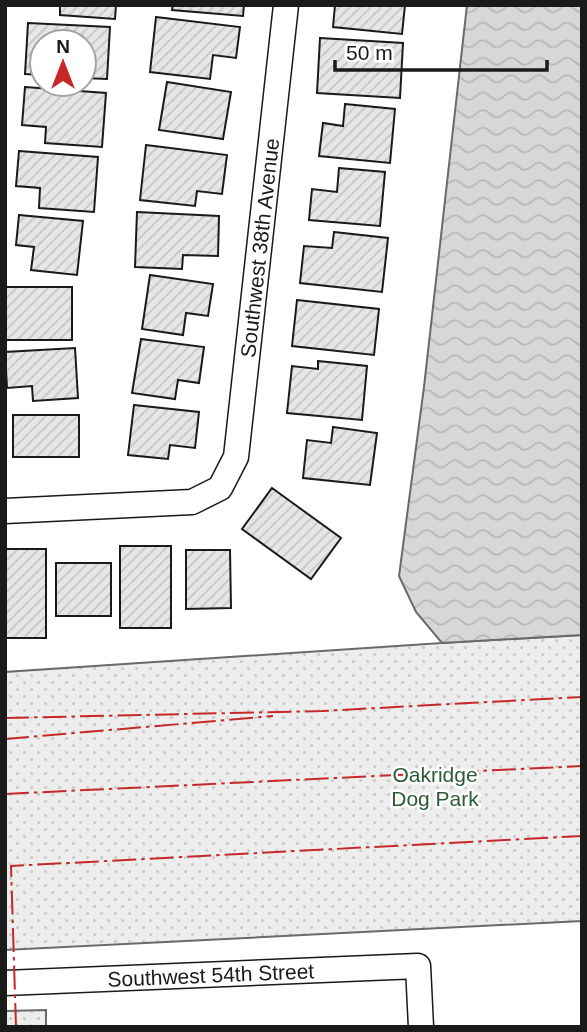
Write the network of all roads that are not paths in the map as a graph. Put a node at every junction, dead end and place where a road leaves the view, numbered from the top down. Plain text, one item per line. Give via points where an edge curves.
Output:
1 (286, 5) edge
2 (5, 511) edge
3 (5, 983) edge
4 (421, 1027) edge

1 - 2 street, Southwest 38th Avenue via 236,457 220,488 192,502
3 - 4 street, Southwest 54th Street via 418,966

